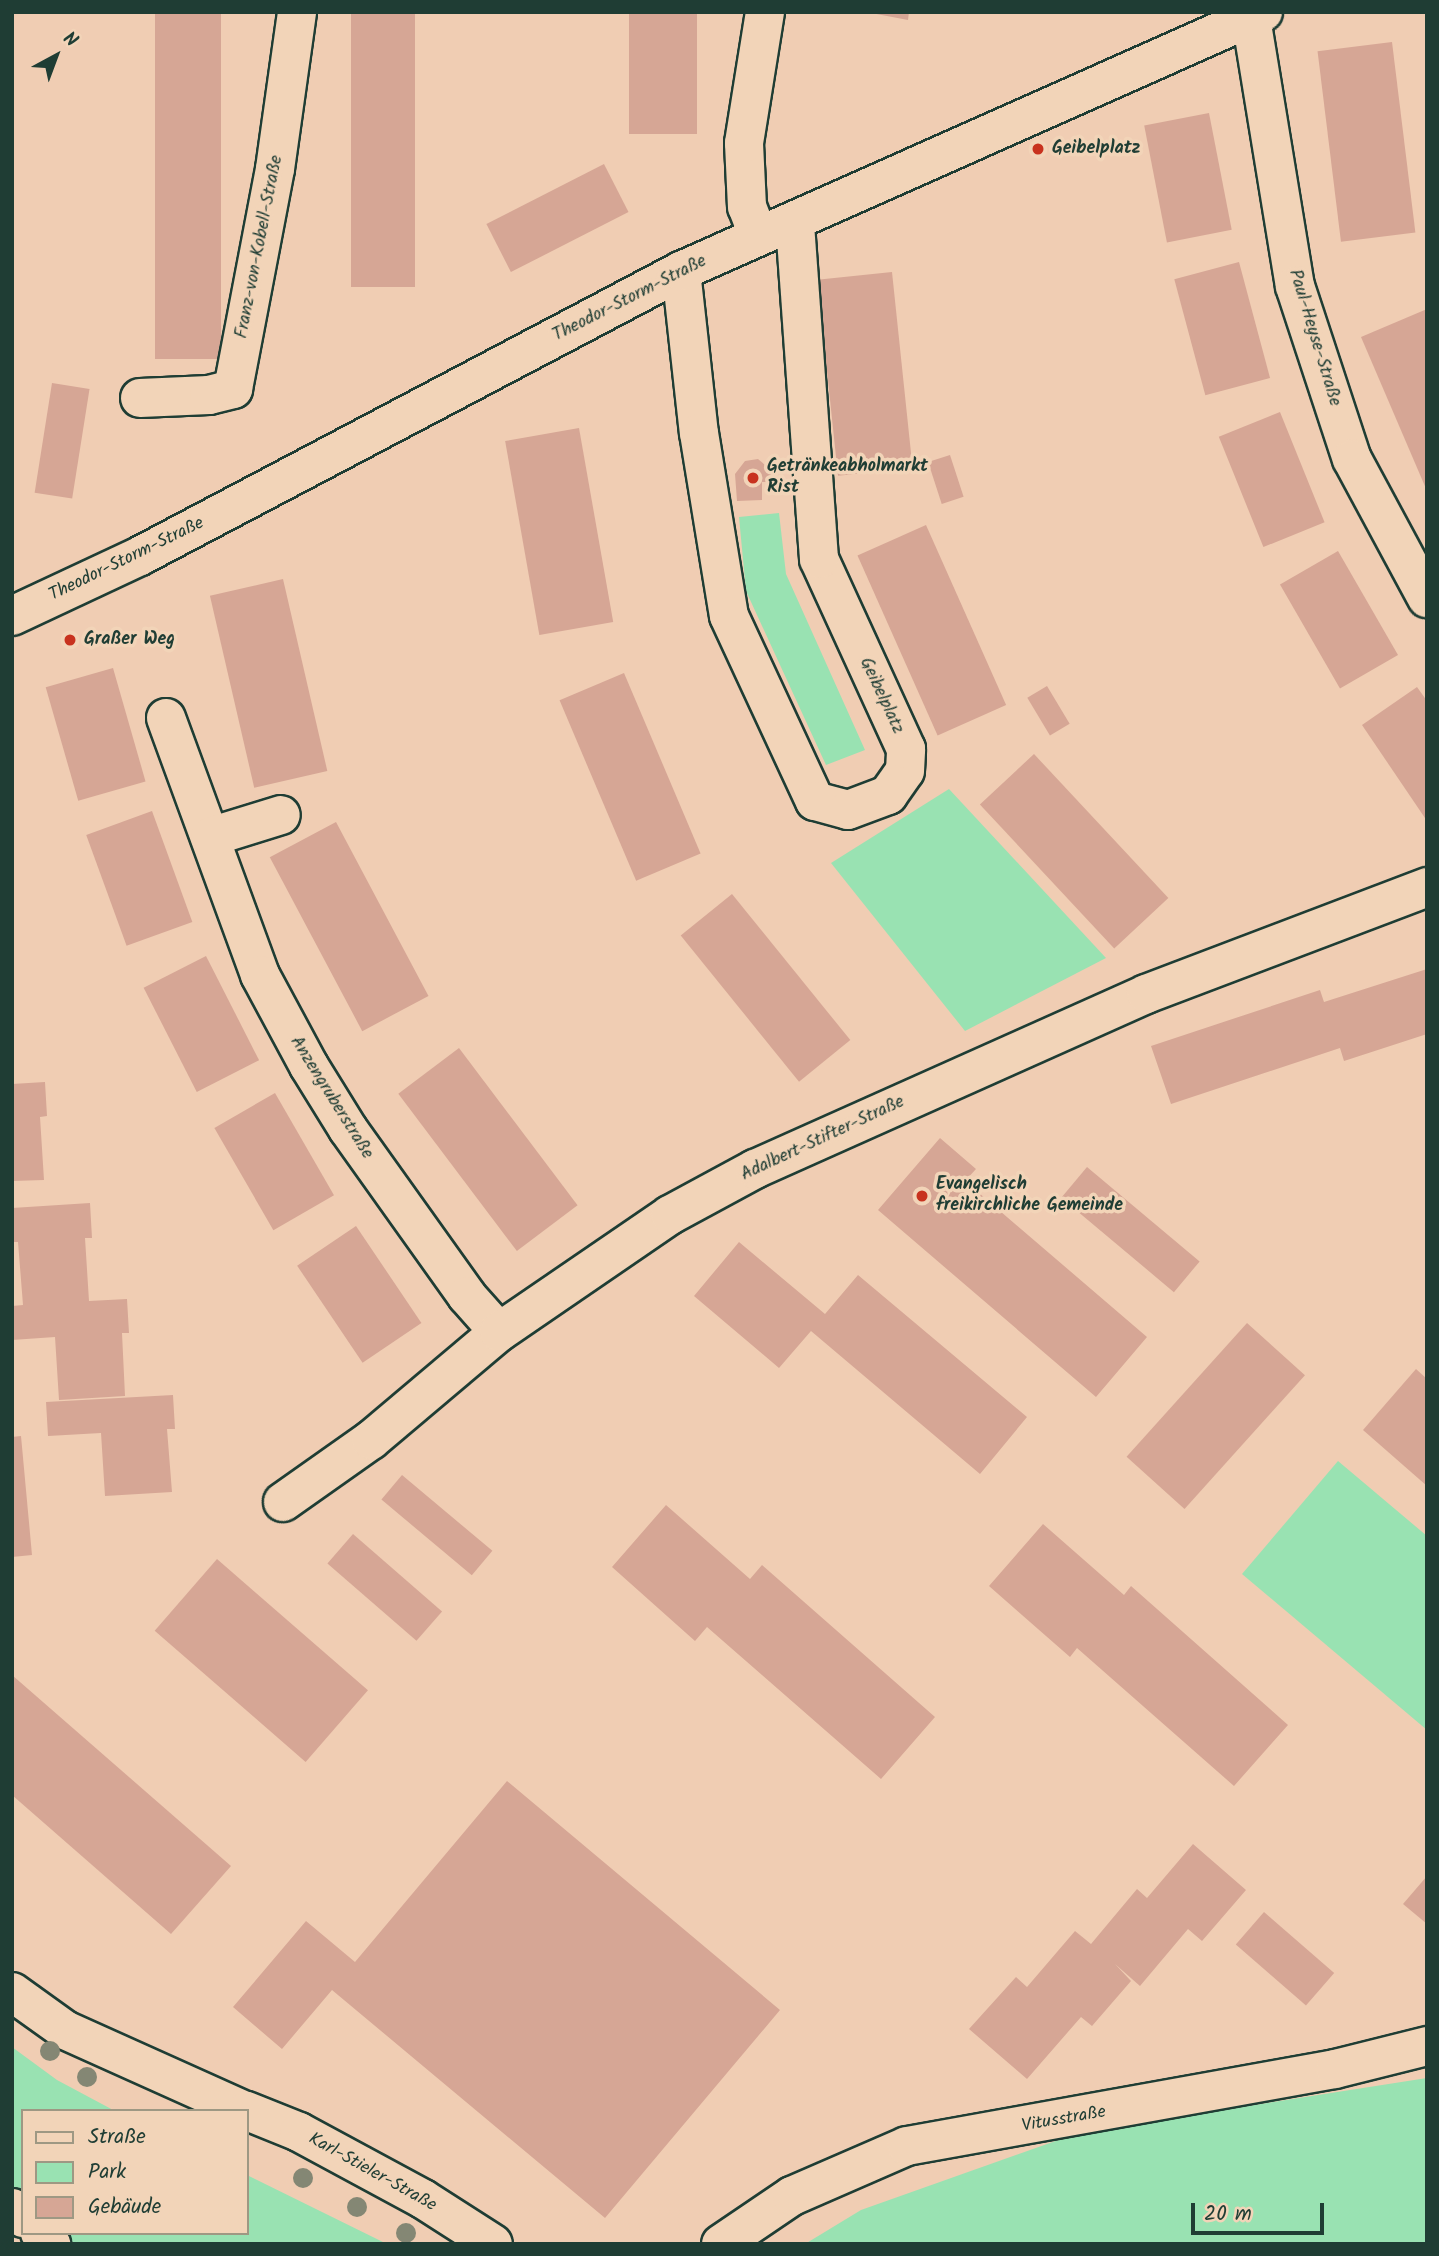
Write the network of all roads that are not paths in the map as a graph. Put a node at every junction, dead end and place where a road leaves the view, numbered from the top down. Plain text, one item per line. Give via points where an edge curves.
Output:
1 (297, 12) edge
2 (765, 12) edge
3 (1257, 15) edge
4 (794, 222) junction
5 (758, 235) junction
6 (681, 271) junction
7 (140, 398) dead end
8 (1427, 598) edge
9 (12, 616) edge
10 (166, 718) dead end
11 (281, 815) dead end
12 (210, 837) junction
13 (1427, 887) edge
14 (499, 1332) junction
15 (283, 1502) dead end
16 (12, 1992) edge
17 (1427, 2046) edge
18 (242, 2109) edge
19 (248, 2112) edge
20 (493, 2244) edge
21 (721, 2244) edge

1 - 7 street, Franz-von-Kobell-Straße via 275,169 233,389 209,396
2 - 5 street via 744,143 747,207
3 - 4 street, Theodor-Storm-Straße
3 - 8 street, Paul-Heyse-Straße via 1295,286 1352,459
4 - 5 street, Theodor-Storm-Straße
4 - 6 street, Geibelplatz via 819,559 906,749 905,771 888,795 848,810 815,801 729,615 699,433
5 - 6 street, Theodor-Storm-Straße
6 - 9 street, Theodor-Storm-Straße via 153,550
10 - 12 street, Anzengruberstraße
11 - 12 street
12 - 14 street, Anzengruberstraße via 260,975 309,1066 348,1129 467,1296
13 - 14 street, Adalbert-Stifter-Straße via 1146,994 755,1169 670,1216
14 - 15 street, Adalbert-Stifter-Straße via 371,1440
16 - 18 street, Karl-Stieler-Straße via 65,2030
17 - 21 street, Vitusstraße via 1322,2072 907,2146 792,2196
19 - 20 street, Karl-Stieler-Straße via 355,2163

